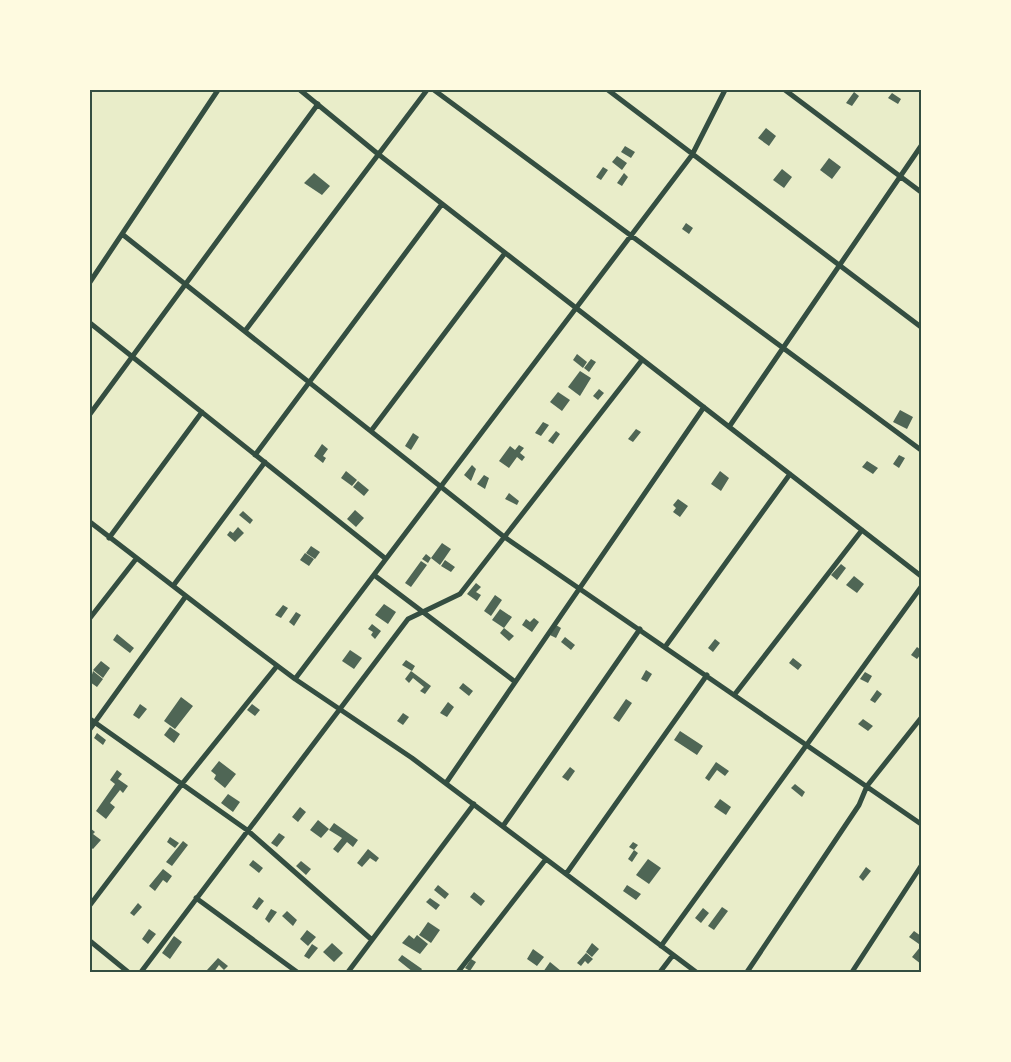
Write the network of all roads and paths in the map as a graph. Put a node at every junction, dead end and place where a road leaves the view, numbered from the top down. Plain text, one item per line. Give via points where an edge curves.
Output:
1 (218, 90) edge
2 (300, 90) edge
3 (427, 90) edge
4 (434, 90) edge
5 (608, 90) edge
6 (725, 90) edge
7 (785, 90) edge
8 (318, 104) junction
9 (921, 146) edge
10 (378, 154) junction
11 (692, 154) junction
12 (900, 177) junction
13 (921, 192) edge
14 (442, 204) junction
15 (122, 234) junction
16 (631, 236) junction
17 (505, 253) junction
18 (839, 265) junction
19 (90, 282) edge
20 (186, 284) junction
21 (576, 308) junction
22 (90, 323) edge
23 (921, 327) edge
24 (245, 331) junction
25 (783, 348) junction
26 (132, 356) junction
27 (642, 360) junction
28 (309, 382) junction
29 (704, 408) junction
30 (202, 412) junction
31 (90, 414) edge
32 (728, 427) junction
33 (371, 431) junction
34 (921, 450) edge
35 (255, 455) junction
36 (265, 462) junction
37 (790, 474) junction
38 (441, 486) junction
39 (90, 522) edge
40 (862, 530) junction
41 (503, 536) junction
42 (109, 538) junction
43 (136, 559) junction
44 (386, 559) junction
45 (374, 575) junction
46 (921, 576) edge
47 (173, 586) junction
48 (578, 587) junction
49 (921, 587) edge
50 (186, 596) junction
51 (423, 612) junction
52 (90, 618) edge
53 (640, 629) junction
54 (665, 647) junction
55 (278, 666) junction
56 (706, 675) junction
57 (295, 679) junction
58 (514, 681) junction
59 (735, 694) junction
60 (339, 708) junction
61 (921, 718) edge
62 (92, 721) edge
63 (90, 729) edge
64 (808, 744) junction
65 (446, 783) junction
66 (182, 784) junction
67 (867, 786) junction
68 (474, 804) junction
69 (921, 824) edge
70 (502, 826) junction
71 (247, 830) junction
72 (546, 859) junction
73 (921, 866) edge
74 (566, 874) junction
75 (196, 898) junction
76 (90, 905) edge
77 (372, 940) junction
78 (90, 942) edge
79 (661, 946) junction
80 (673, 955) junction
81 (128, 972) edge
82 (140, 972) edge
83 (297, 972) edge
84 (348, 972) edge
85 (458, 972) edge
86 (660, 972) edge
87 (696, 972) edge
88 (747, 972) edge
89 (852, 972) edge

1 - 15 street
2 - 8 street
3 - 10 street
4 - 16 street
5 - 11 street
6 - 11 street
7 - 12 street
8 - 10 street
8 - 20 street
9 - 12 street
10 - 14 street
10 - 24 street
11 - 16 street
11 - 18 street
12 - 13 street
12 - 18 street
14 - 17 street
14 - 28 street
15 - 19 street
15 - 20 street
16 - 21 street
16 - 25 street
17 - 21 street
17 - 33 street
18 - 23 street
18 - 25 street
20 - 24 street
20 - 26 street
21 - 27 street
21 - 38 street
22 - 26 street
24 - 28 street
25 - 32 street
25 - 34 street
26 - 30 street
26 - 31 street
27 - 29 street
27 - 41 street
28 - 33 street
28 - 35 street
29 - 32 street
29 - 48 street
30 - 35 street
30 - 42 street
32 - 37 street
33 - 38 street
35 - 36 street
36 - 44 street
36 - 47 street
37 - 40 street
37 - 54 street
38 - 41 street
38 - 44 street
39 - 42 street
40 - 46 street
40 - 59 street
41 - 48 street
41 - 51 street via 460,594
42 - 43 street
43 - 47 street
43 - 52 street
44 - 45 street
45 - 51 street
45 - 57 street
47 - 50 street
48 - 53 street
48 - 58 street
49 - 64 street
50 - 55 street
50 - 62 street
51 - 58 street
51 - 60 street via 408,619
53 - 54 street
53 - 70 street
54 - 56 street
55 - 57 street
55 - 66 street
56 - 59 street
56 - 74 street
57 - 60 street
58 - 65 street
59 - 64 street
60 - 65 street
60 - 71 street
61 - 67 street
62 - 63 street
62 - 66 street
64 - 67 street
64 - 79 street
65 - 68 street
66 - 71 street
66 - 76 street
67 - 69 street
67 - 88 street via 859,804
68 - 70 street
68 - 77 street
70 - 72 street
71 - 75 street
71 - 77 street
72 - 74 street
72 - 85 street
73 - 89 street
74 - 79 street
75 - 82 street
75 - 83 street
77 - 84 street
78 - 81 street
79 - 80 street
80 - 86 street
80 - 87 street

